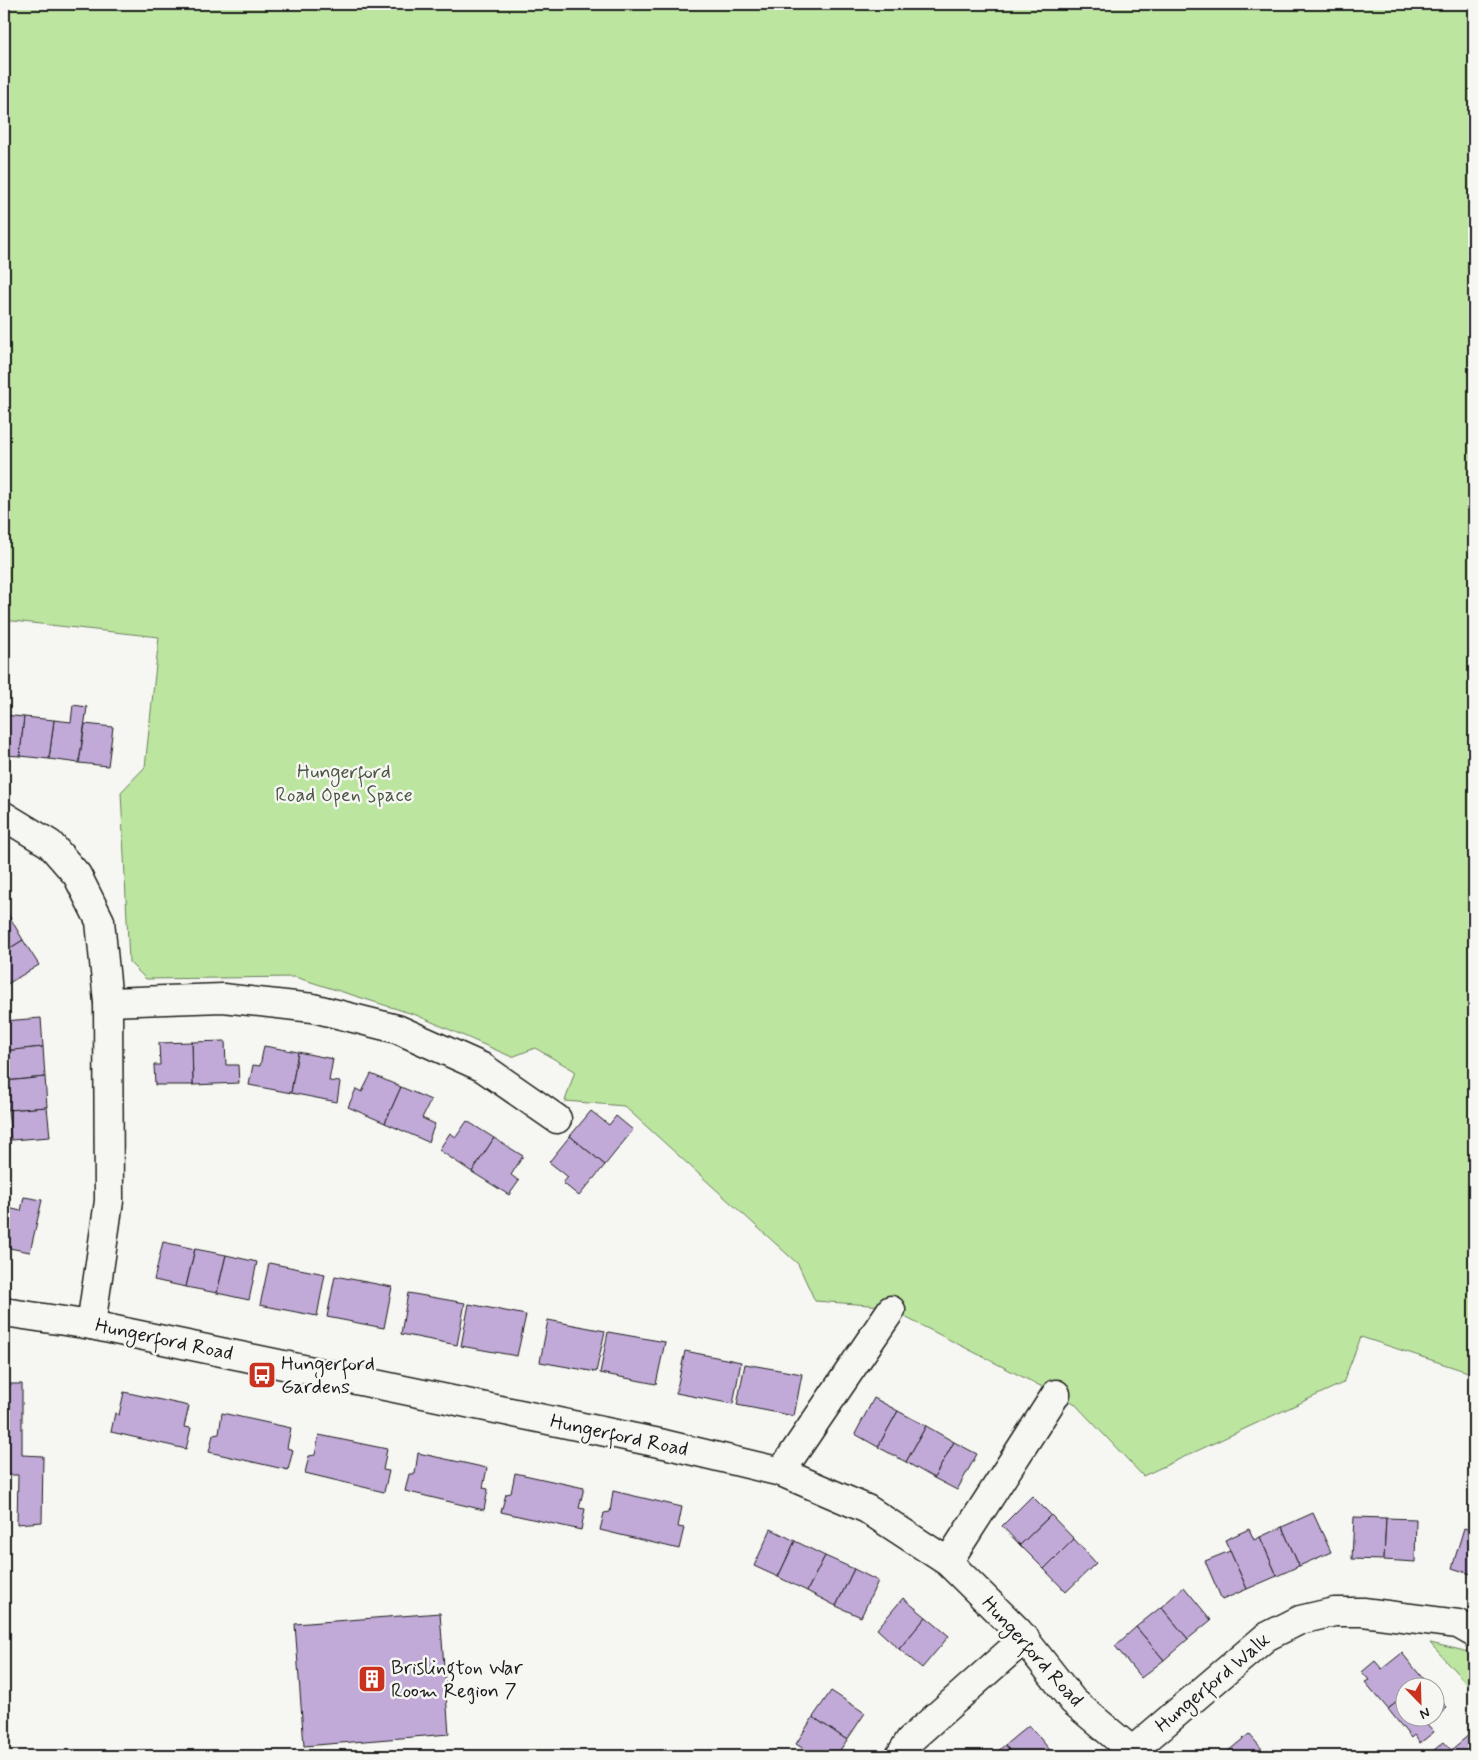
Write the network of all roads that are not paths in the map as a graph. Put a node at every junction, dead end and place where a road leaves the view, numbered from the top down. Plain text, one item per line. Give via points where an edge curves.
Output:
1 (4, 816) edge
2 (108, 1002) junction
3 (557, 1120) dead end
4 (892, 1310) dead end
5 (4, 1312) edge
6 (91, 1325) junction
7 (1056, 1394) dead end
8 (781, 1472) junction
9 (948, 1562) junction
10 (1474, 1633) edge
11 (1025, 1638) junction
12 (1134, 1754) edge
13 (900, 1756) edge

1 - 2 street via 50,844 77,875 100,921
2 - 3 street via 223,998 313,1008 397,1029 482,1066
2 - 6 street via 109,1201
4 - 8 street
5 - 6 street, Hungerford Road
6 - 8 street, Hungerford Road via 655,1442
7 - 9 street
8 - 9 street, Hungerford Road via 867,1509
9 - 11 street, Hungerford Road
10 - 12 street, Hungerford Walk via 1458,1624 1363,1612 1334,1612 1300,1620 1266,1636
11 - 12 street, Hungerford Road via 1073,1701
11 - 13 street via 910,1740

